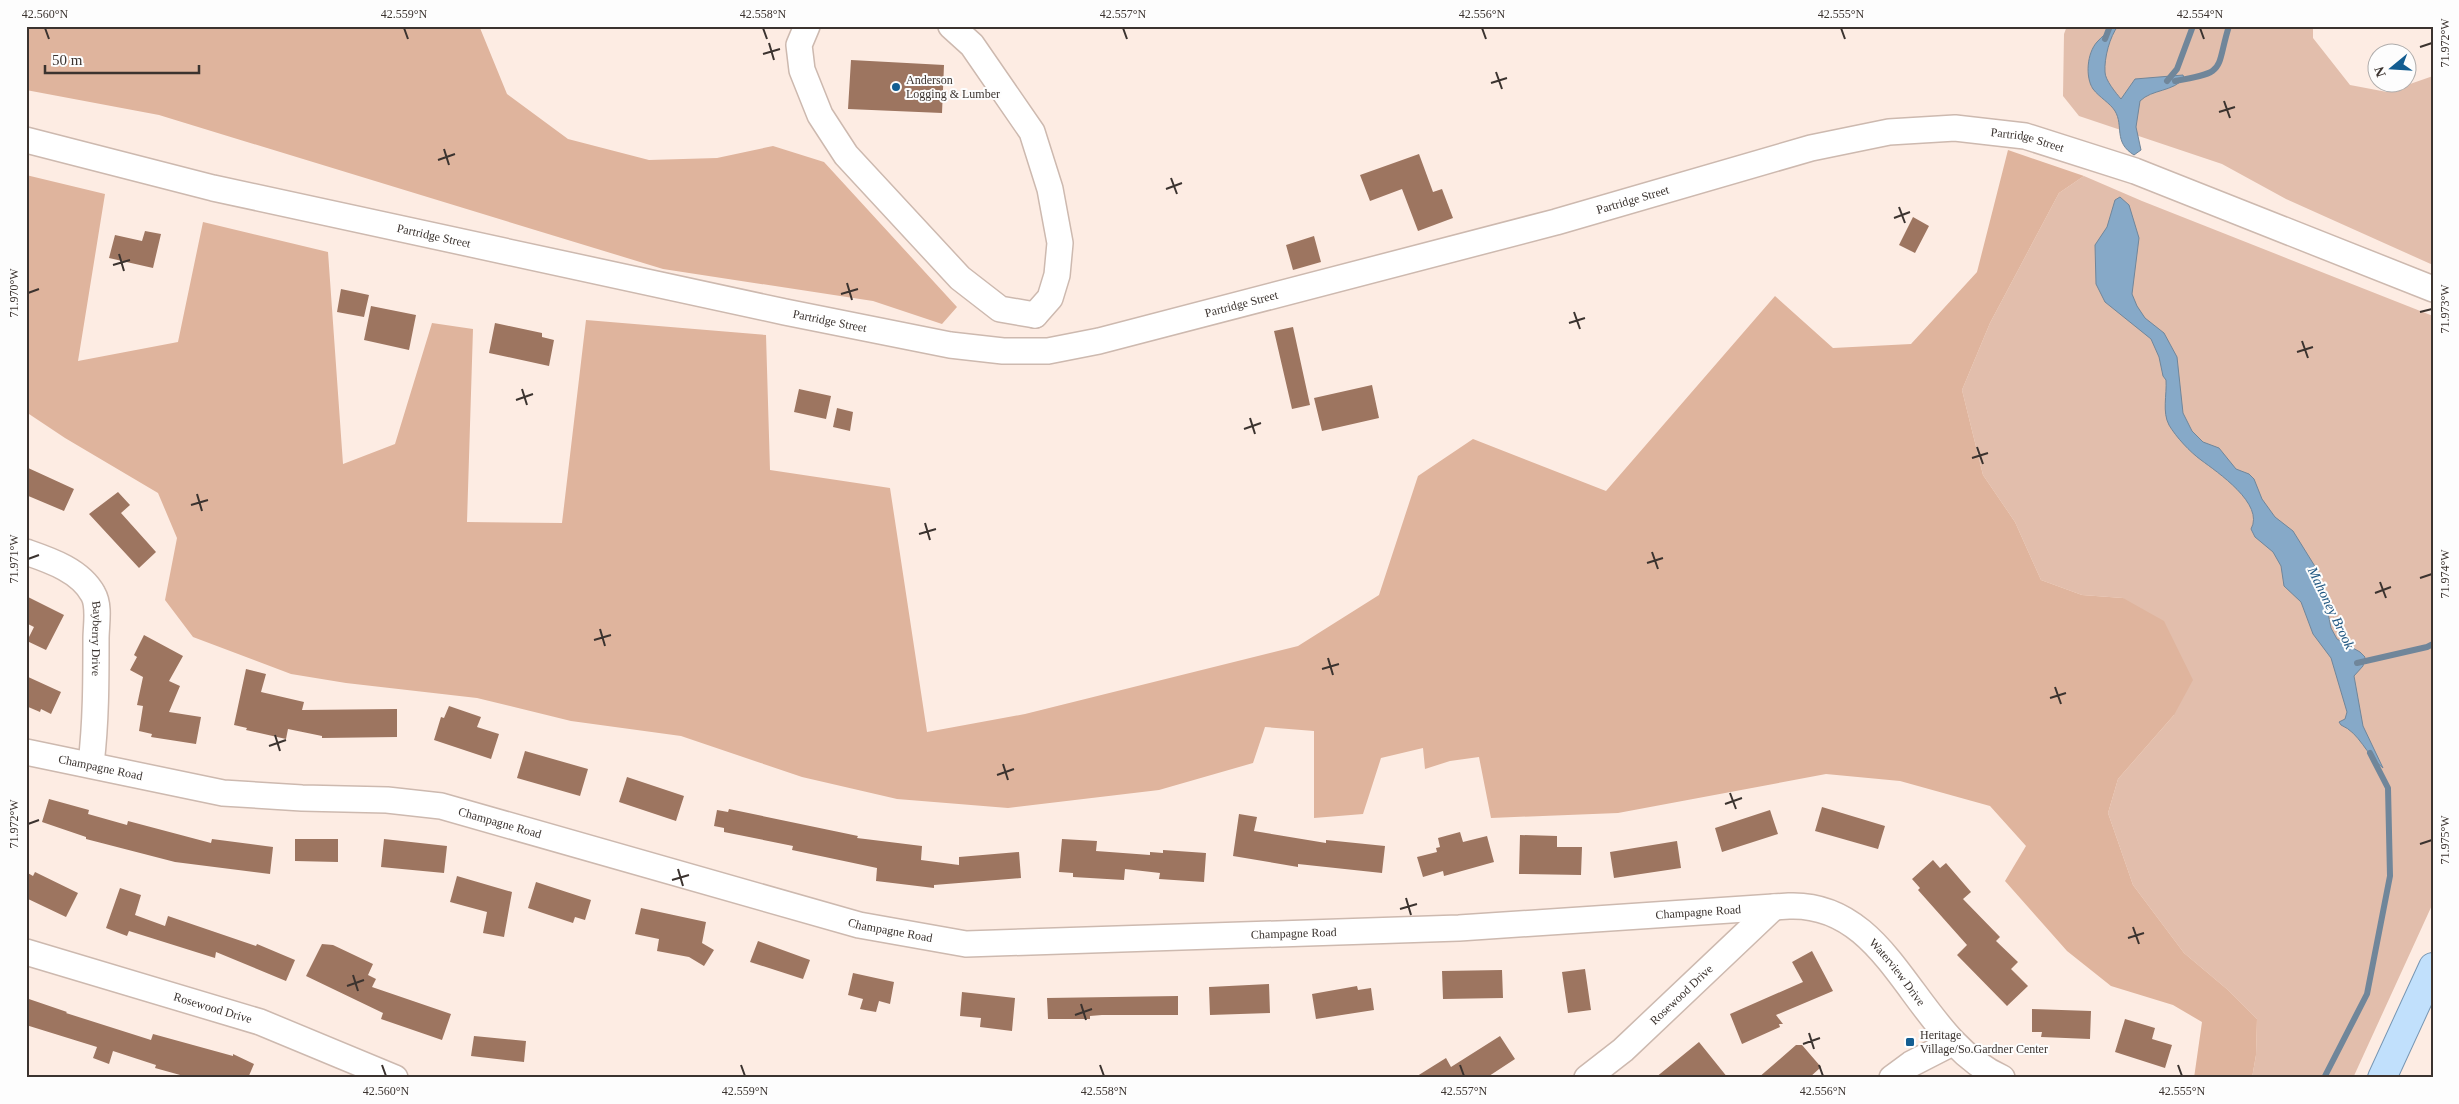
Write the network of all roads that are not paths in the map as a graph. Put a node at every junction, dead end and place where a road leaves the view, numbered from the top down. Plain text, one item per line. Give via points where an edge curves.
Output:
1 (807, 26) edge
2 (951, 26) edge
3 (26, 140) edge
4 (2433, 289) edge
5 (1035, 315) junction
6 (1048, 351) junction
7 (26, 552) edge
8 (26, 752) edge
9 (91, 764) junction
10 (1774, 907) junction
11 (26, 952) edge
12 (2433, 967) edge
13 (1952, 1043) junction
14 (395, 1078) edge
15 (1587, 1078) edge
16 (1892, 1078) edge
17 (2002, 1078) edge
18 (2382, 1078) edge

1 - 5 street via 799,45 802,70 820,115 846,155 960,278 1000,309
2 - 5 street via 972,45 1032,132 1050,189 1060,243 1058,275 1050,298
3 - 6 street, Partridge Street via 213,188 785,312 950,345 1003,351
4 - 6 street, Partridge Street via 2135,171 2025,136 1955,128 1889,132 1811,148 1556,222 1099,341
5 - 6 street
7 - 9 street, Bayberry Drive via 72,573 95,598 96,709
8 - 9 street, Champagne Road
9 - 10 street, Champagne Road via 223,793 386,800 440,806 859,925 966,944 1459,928
10 - 13 street, Waterview Drive via 1802,905 1827,910 1862,931 1878,946
10 - 15 street, Rosewood Drive via 1629,1043
11 - 14 street, Rosewood Drive via 260,1022
12 - 18 main road
13 - 16 street via 1911,1064
13 - 17 street, Waterview Drive

